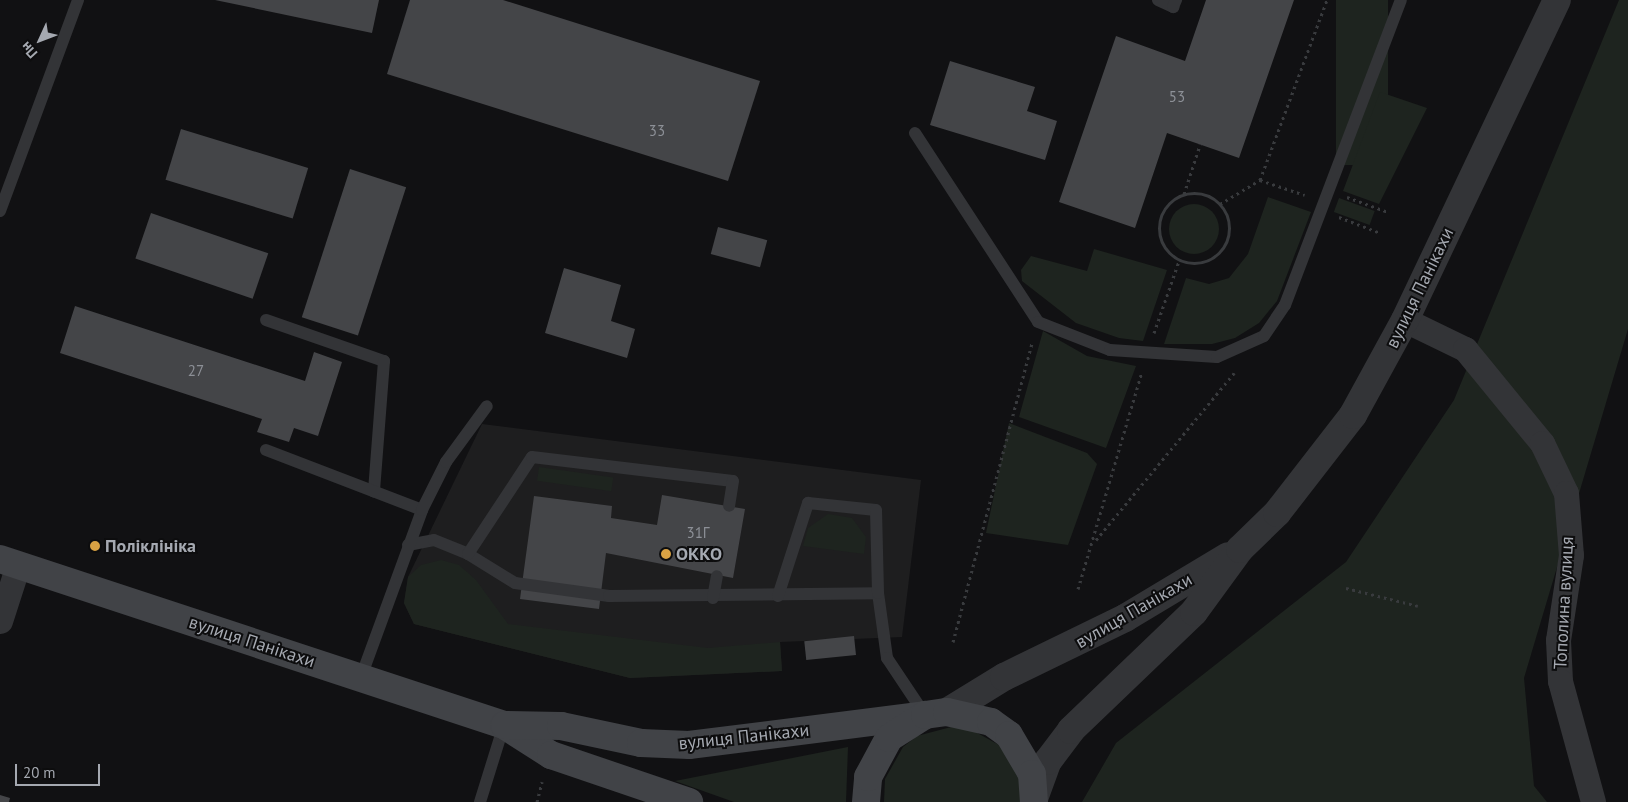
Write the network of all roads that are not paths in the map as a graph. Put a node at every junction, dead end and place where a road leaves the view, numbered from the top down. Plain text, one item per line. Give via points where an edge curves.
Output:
1 (78, 0) edge
2 (1158, 0) edge
3 (1176, 0) edge
4 (1401, 0) edge
5 (1557, 0) edge
6 (916, 133) dead end
7 (0, 179) edge
8 (6, 194) junction
9 (0, 211) edge
10 (266, 320) dead end
11 (1405, 320) junction
12 (487, 406) dead end
13 (266, 450) dead end
14 (374, 492) junction
15 (729, 506) dead end
16 (422, 510) junction
17 (408, 545) junction
18 (1240, 549) junction
19 (468, 554) junction
20 (9, 562) edge
21 (717, 576) dead end
22 (878, 593) junction
23 (778, 596) junction
24 (713, 598) junction
25 (0, 621) edge
26 (361, 677) junction
27 (936, 714) junction
28 (504, 725) junction
29 (1035, 799) edge
30 (480, 802) edge
31 (689, 802) edge
32 (866, 802) edge
33 (1593, 802) edge

1 - 8 lane
2 - 3 lane via 1173,7
4 - 6 lane via 1328,202 1285,305 1264,336 1217,358 1146,356 1110,350 1038,322
5 - 11 street, вулиця Панікахи
7 - 8 lane
8 - 9 lane
10 - 14 lane via 384,361
11 - 18 street, вулиця Панікахи via 1353,415 1277,513
11 - 33 street, Тополина вулиця via 1465,349 1542,443 1566,493 1571,555 1558,640 1560,681
12 - 16 lane via 446,462
13 - 14 lane
14 - 16 lane
15 - 19 lane via 733,481 532,457
16 - 17 lane
17 - 19 lane via 434,540
17 - 26 lane
18 - 27 street, вулиця Панікахи via 1125,618
18 - 29 street, вулиця Панікахи via 1194,612 1071,730 1048,761
19 - 24 lane via 515,584 609,596
20 - 25 street
20 - 26 main road, вулиця Панікахи
21 - 24 lane
22 - 23 lane
22 - 23 lane via 876,510 808,503
22 - 27 lane via 887,658
23 - 24 lane
26 - 28 main road, вулиця Панікахи
27 - 28 main road, вулиця Панікахи via 689,745 641,743 561,726
27 - 29 main road via 991,722 1009,735 1032,774
27 - 32 main road via 905,725 876,756
28 - 30 lane
28 - 31 main road, вулиця Панікахи via 551,755

